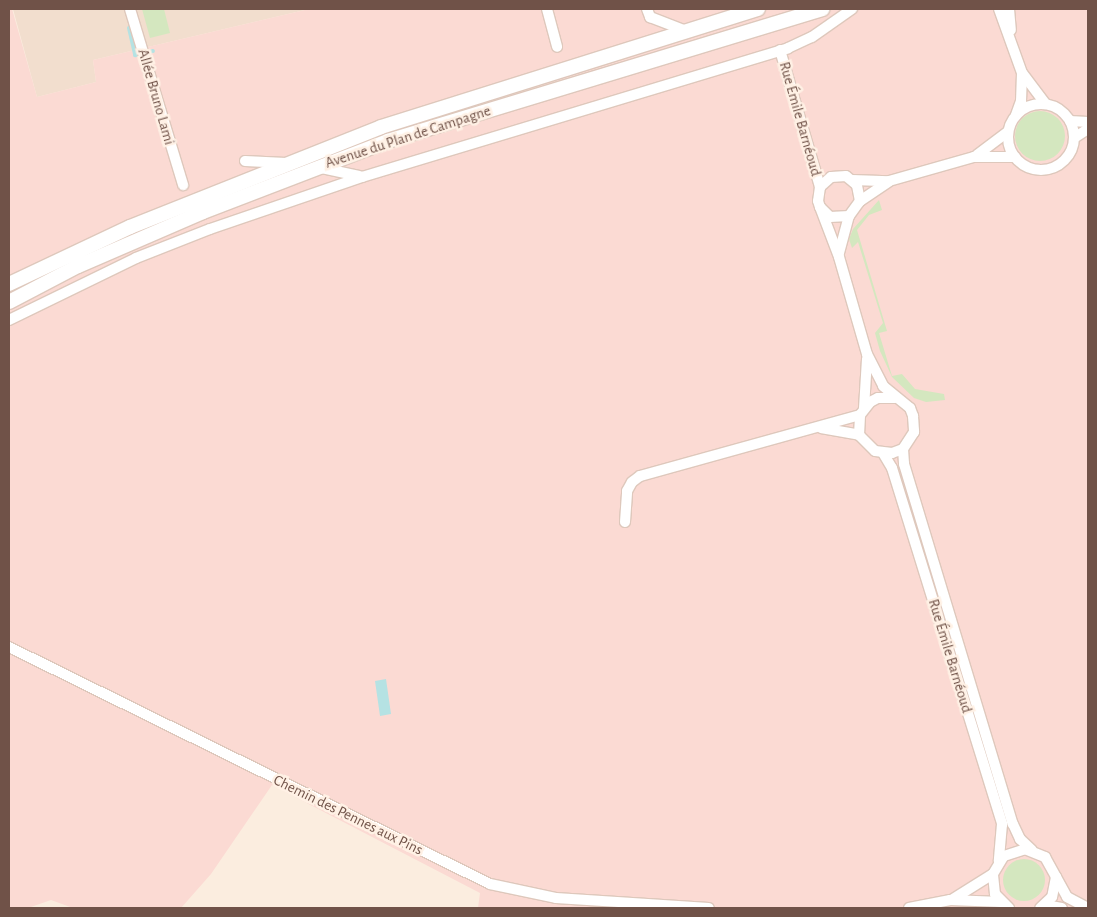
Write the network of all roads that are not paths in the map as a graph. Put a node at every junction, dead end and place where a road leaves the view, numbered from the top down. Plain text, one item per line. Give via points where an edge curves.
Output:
1 (130, 9) edge
2 (548, 9) edge
3 (758, 9) edge
4 (822, 9) edge
5 (852, 9) edge
6 (999, 9) edge
7 (1009, 9) edge
8 (648, 13) edge
9 (687, 31) junction
10 (1011, 36) junction
11 (557, 48) dead end
12 (780, 50) junction
13 (1022, 73) junction
14 (1045, 104) junction
15 (1016, 115) junction
16 (1070, 121) junction
17 (1088, 122) edge
18 (1088, 129) edge
19 (1008, 132) junction
20 (1074, 138) junction
21 (974, 157) junction
22 (1015, 157) junction
23 (244, 161) dead end
24 (290, 163) junction
25 (316, 167) junction
26 (362, 177) junction
27 (852, 180) junction
28 (889, 181) junction
29 (183, 185) dead end
30 (820, 187) junction
31 (860, 201) junction
32 (820, 207) junction
33 (849, 216) junction
34 (838, 257) junction
35 (9, 284) edge
36 (9, 302) edge
37 (9, 320) edge
38 (867, 354) junction
39 (895, 398) junction
40 (862, 411) junction
41 (818, 427) junction
42 (859, 435) junction
43 (903, 449) junction
44 (884, 453) junction
45 (626, 522) dead end
46 (9, 647) edge
47 (1032, 850) junction
48 (999, 861) junction
49 (993, 874) junction
50 (1056, 877) junction
51 (950, 900) junction
52 (1005, 905) edge
53 (675, 907) edge
54 (1042, 907) edge
55 (708, 908) edge
56 (909, 908) edge
57 (1062, 908) edge
58 (1088, 908) edge

1 - 29 street, Allée Bruno Lami
2 - 11 street
3 - 9 main road, Avenue du Plan de Campagne
4 - 25 main road, Avenue du Plan de Campagne via 388,141
5 - 12 street via 812,38
6 - 10 street
7 - 10 street
8 - 9 street
9 - 24 main road, Avenue du Plan de Campagne via 405,118
10 - 13 street
12 - 26 street
12 - 30 street, Rue Émile Barnéoud
13 - 14 street
13 - 15 street via 1021,101
14 - 15 street via 1029,106
14 - 16 street via 1064,112
15 - 19 street
16 - 17 street
16 - 20 street
18 - 20 street
19 - 21 street
19 - 22 street
20 - 22 street via 1069,155 1055,167 1032,168
21 - 22 street
21 - 28 street
23 - 24 street
24 - 35 main road, Avenue du Plan de Campagne via 130,227
25 - 26 street
25 - 36 main road, Avenue du Plan de Campagne via 87,262
26 - 37 street via 136,258
27 - 28 street
27 - 30 street via 846,176 831,177
27 - 31 street via 859,190
28 - 31 street
30 - 32 street
31 - 33 street
32 - 33 street via 830,216
32 - 34 street
33 - 34 street
34 - 38 street
38 - 39 street via 883,386
38 - 40 street
39 - 40 street via 878,398
39 - 43 street via 910,408 915,424 911,439
40 - 41 street
40 - 42 street
41 - 42 street
41 - 45 street via 640,476 626,491
42 - 44 street via 868,446
43 - 44 street
43 - 47 street, Rue Émile Barnéoud via 904,464 1013,824 1020,839
44 - 48 street, Rue Émile Barnéoud via 892,468 1002,824
46 - 53 street, Chemin des Pennes aux Pins via 490,884 556,898
47 - 48 street via 1014,851
47 - 50 street, Rue Émile Barnéoud via 1049,862
48 - 49 street
49 - 51 street
49 - 52 street via 995,894
50 - 54 street via 1052,897
50 - 58 street, Rue Émile Barnéoud via 1067,897
51 - 52 street
51 - 56 street
53 - 55 street, Chemin des Pennes aux Pins
54 - 57 street

